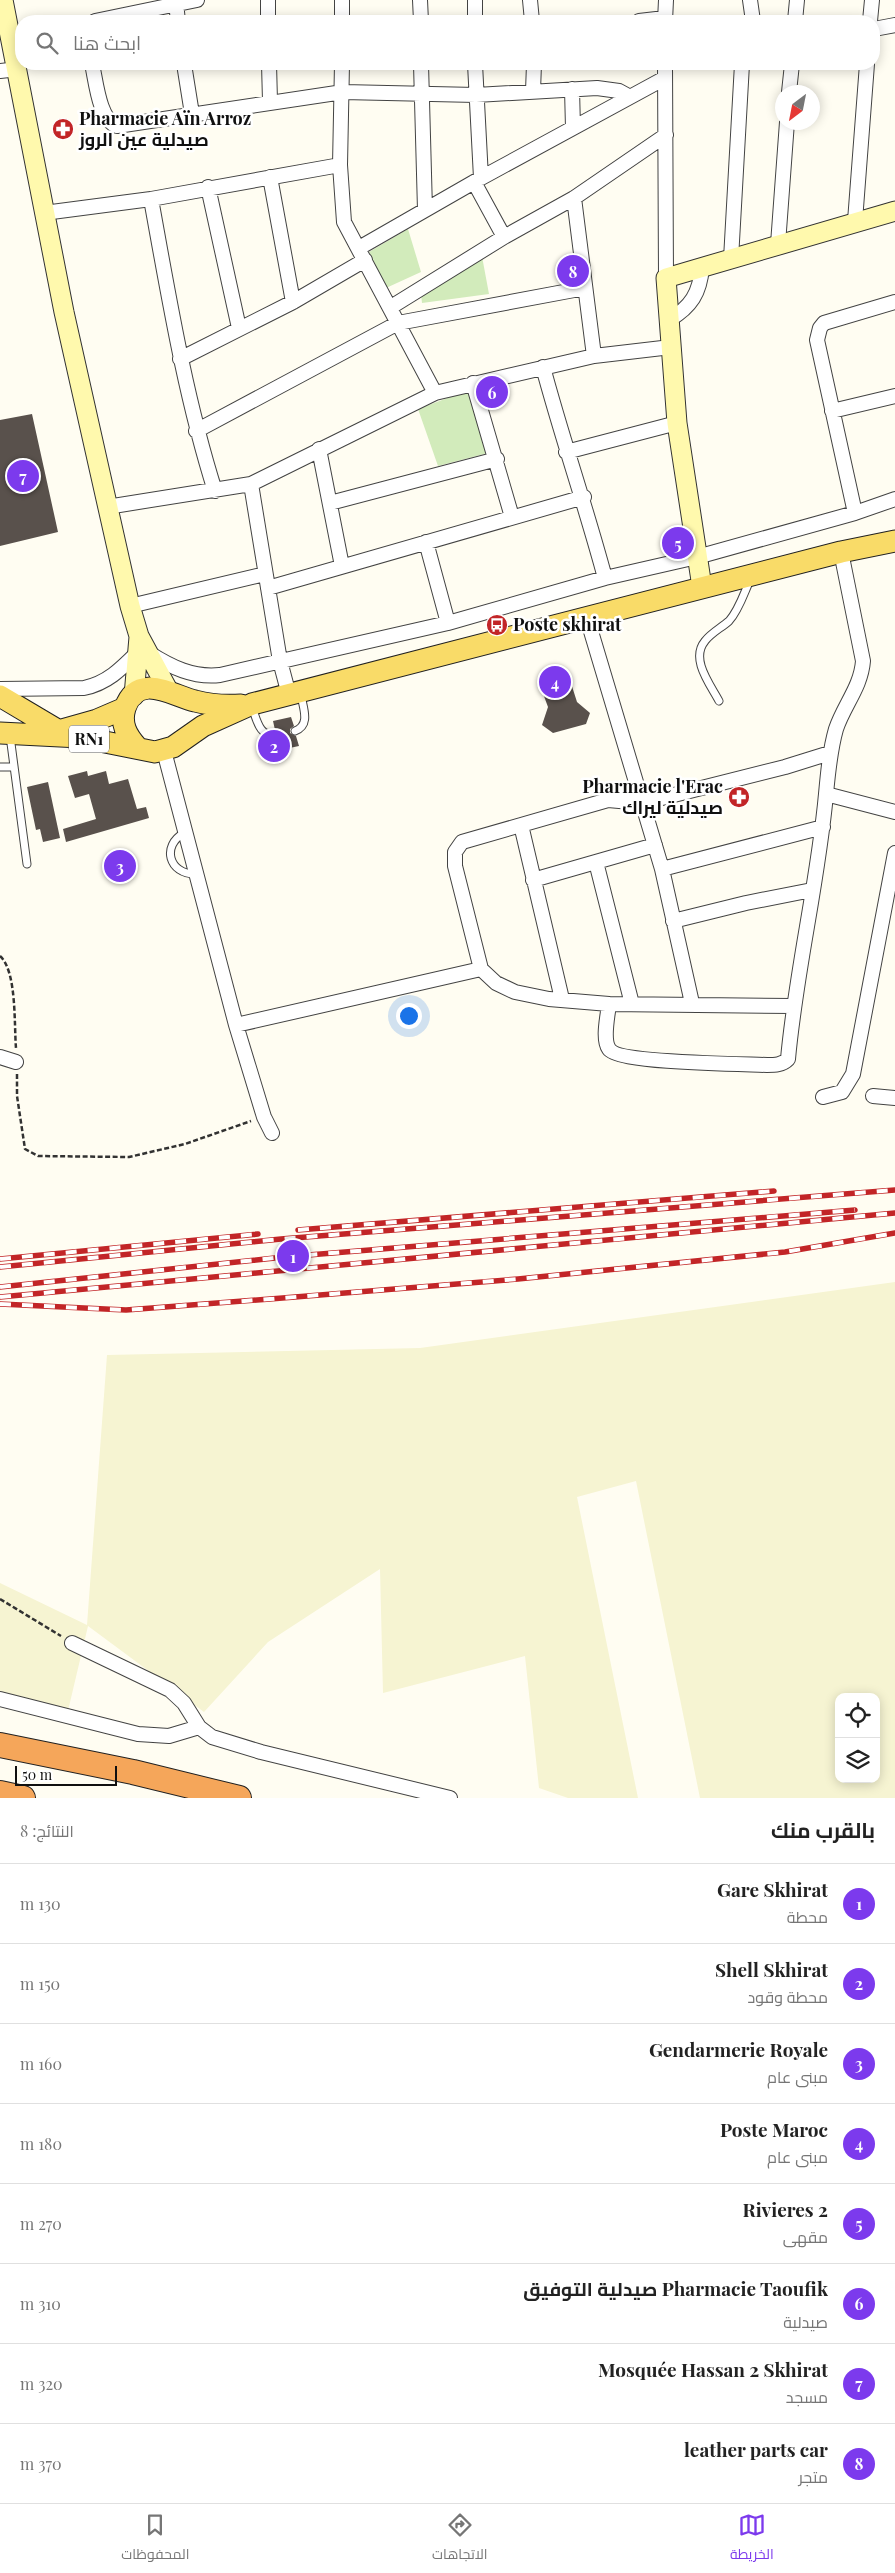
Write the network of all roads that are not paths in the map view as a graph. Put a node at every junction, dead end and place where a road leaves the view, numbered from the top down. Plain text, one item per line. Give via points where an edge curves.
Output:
1 (3, 0) edge
2 (197, 0) edge
3 (268, 0) edge
4 (342, 0) edge
5 (420, 0) edge
6 (475, 0) edge
7 (530, 0) edge
8 (666, 0) edge
9 (750, 0) edge
10 (797, 0) edge
11 (872, 0) edge
12 (176, 3) junction
13 (122, 15) edge
14 (177, 15) edge
15 (268, 15) edge
16 (342, 15) edge
17 (421, 15) edge
18 (475, 15) edge
19 (531, 15) edge
20 (665, 15) edge
21 (752, 15) edge
22 (796, 15) edge
23 (871, 15) edge
24 (895, 26) edge
25 (880, 28) edge
26 (15, 36) edge
27 (15, 49) edge
28 (9, 70) edge
29 (93, 70) edge
30 (185, 70) edge
31 (269, 70) edge
32 (342, 70) edge
33 (421, 70) edge
34 (476, 70) edge
35 (534, 70) edge
36 (665, 70) edge
37 (742, 70) edge
38 (791, 70) edge
39 (867, 70) edge
40 (664, 78) junction
41 (790, 85) edge
42 (572, 89) junction
43 (533, 91) junction
44 (343, 92) junction
45 (422, 95) junction
46 (476, 95) junction
47 (630, 97) junction
48 (270, 101) junction
49 (192, 114) junction
50 (573, 128) junction
51 (786, 130) edge
52 (666, 135) junction
53 (340, 165) junction
54 (270, 176) junction
55 (478, 180) junction
56 (208, 187) junction
57 (574, 198) junction
58 (151, 199) junction
59 (425, 210) junction
60 (895, 211) edge
61 (44, 213) junction
62 (855, 221) junction
63 (504, 237) junction
64 (778, 244) junction
65 (362, 254) junction
66 (731, 259) junction
67 (702, 267) junction
68 (666, 278) junction
69 (585, 288) junction
70 (294, 302) junction
71 (895, 302) edge
72 (391, 308) junction
73 (669, 320) junction
74 (398, 324) junction
75 (239, 328) junction
76 (671, 347) junction
77 (594, 356) junction
78 (180, 359) junction
79 (543, 367) junction
80 (473, 383) junction
81 (435, 393) junction
82 (895, 396) edge
83 (832, 411) junction
84 (677, 423) junction
85 (196, 430) junction
86 (319, 449) junction
87 (566, 452) junction
88 (497, 459) junction
89 (251, 484) junction
90 (216, 491) junction
91 (584, 497) junction
92 (895, 498) edge
93 (330, 503) junction
94 (107, 507) junction
95 (855, 513) junction
96 (512, 517) junction
97 (895, 541) edge
98 (426, 542) junction
99 (841, 552) junction
100 (697, 557) junction
101 (342, 566) junction
102 (752, 575) junction
103 (605, 578) junction
104 (266, 581) junction
105 (702, 587) junction
106 (130, 606) junction
107 (587, 618) junction
108 (448, 623) junction
109 (142, 646) junction
110 (280, 661) junction
111 (0, 689) edge
112 (172, 692) junction
113 (295, 694) junction
114 (0, 696) edge
115 (719, 701) dead end
116 (130, 702) junction
117 (252, 704) junction
118 (295, 731) dead end
119 (50, 733) junction
120 (5, 734) edge
121 (276, 735) dead end
122 (173, 745) junction
123 (137, 747) junction
124 (830, 753) junction
125 (0, 766) edge
126 (14, 766) junction
127 (826, 794) junction
128 (642, 803) junction
129 (895, 812) edge
130 (520, 825) junction
131 (823, 827) junction
132 (184, 832) junction
133 (655, 846) junction
134 (895, 853) edge
135 (596, 862) junction
136 (27, 864) dead end
137 (662, 870) junction
138 (195, 874) junction
139 (533, 880) junction
140 (812, 890) junction
141 (673, 921) junction
142 (481, 969) junction
143 (562, 999) junction
144 (692, 1003) junction
145 (608, 1004) junction
146 (632, 1004) junction
147 (793, 1006) junction
148 (236, 1025) junction
149 (0, 1057) edge
150 (16, 1062) road end
151 (873, 1096) dead end
152 (823, 1097) dead end
153 (895, 1098) edge
154 (272, 1133) dead end
155 (72, 1643) road end
156 (0, 1698) edge
157 (200, 1727) junction
158 (0, 1745) edge
159 (0, 1793) edge
160 (23, 1798) edge
161 (239, 1798) edge
162 (450, 1798) edge

1 - 26 street
2 - 12 street
3 - 15 street
4 - 16 street
5 - 17 street
6 - 18 street
7 - 19 street
8 - 20 street
9 - 21 street
10 - 22 street
11 - 23 street
12 - 13 street
12 - 14 street
24 - 25 street
27 - 28 street
28 - 61 street
29 - 49 street via 104,115 111,124 117,126
30 - 49 street
31 - 48 street
32 - 44 street
33 - 45 street
34 - 46 street
35 - 43 street
36 - 40 street
37 - 66 street
38 - 41 street
39 - 62 street
40 - 47 street
40 - 52 street
42 - 43 street
42 - 47 street via 608,88
42 - 50 street
43 - 46 street
44 - 45 street
44 - 48 street
44 - 53 street
45 - 46 street
45 - 59 street
46 - 55 street
47 - 50 street
48 - 49 street
50 - 55 street
51 - 64 street
52 - 57 street
52 - 68 street
53 - 54 street
53 - 65 street via 344,222
54 - 56 street
54 - 70 street
55 - 59 street
55 - 63 street
56 - 58 street
56 - 75 street
57 - 63 street
57 - 69 street
58 - 61 street
58 - 78 street
59 - 65 street
60 - 62 street
61 - 94 street
62 - 64 street
63 - 72 street
64 - 66 street
65 - 70 street
65 - 72 street
66 - 67 street
67 - 68 street
67 - 73 street via 693,302
68 - 73 street
69 - 74 street
69 - 77 street
70 - 75 street
71 - 83 street via 824,323 820,328 817,347
72 - 74 street
73 - 76 street
74 - 81 street
74 - 85 street
75 - 78 street
76 - 77 street
76 - 84 street
77 - 79 street
78 - 85 street
79 - 80 street
79 - 87 street
80 - 81 street
80 - 88 street
81 - 86 street
82 - 83 street
83 - 95 street
84 - 87 street
84 - 100 street
85 - 90 street
86 - 89 street
86 - 93 street
87 - 91 street
88 - 93 street
88 - 96 street
89 - 90 street
89 - 104 street
90 - 94 street
91 - 96 street
91 - 103 street
92 - 95 street
93 - 101 street
94 - 106 street
95 - 100 street
96 - 98 street
97 - 99 main road, RN1
98 - 101 street
98 - 108 street
99 - 102 main road, RN1
99 - 124 street via 864,661 860,680 837,729
100 - 103 street
100 - 105 street
101 - 104 street
102 - 105 main road, RN1
102 - 115 lane via 735,612 700,650 701,666
103 - 108 street
104 - 106 street
104 - 110 street
105 - 107 main road, RN1
106 - 109 street
107 - 113 main road, RN1
107 - 128 street
108 - 110 street
109 - 110 street via 175,668 202,676
109 - 111 street via 114,675 94,686
109 - 112 street
109 - 116 street
110 - 113 street
112 - 116 main road, RN1 via 150,688
112 - 117 main road, RN1 via 213,705
112 - 122 main road via 187,711 186,731
113 - 117 main road, RN1
113 - 118 lane via 305,720
114 - 119 main road
116 - 119 main road, RN1 via 97,720
116 - 123 main road, RN1 via 125,729
117 - 121 lane via 260,729 267,735
117 - 122 main road, RN1 via 227,714
119 - 120 main road, RN1
119 - 123 main road, RN1
120 - 126 lane
122 - 123 main road, RN1 via 155,752
122 - 132 street
124 - 127 street
124 - 128 street
125 - 126 lane
126 - 136 lane
127 - 129 street
127 - 131 street
128 - 130 street via 608,800
128 - 133 street
130 - 139 street
130 - 142 street via 462,842 455,852 455,866
131 - 137 street
131 - 140 street
132 - 138 street
132 - 138 lane via 171,845 172,863 186,874
133 - 135 street
133 - 137 street
134 - 152 street via 853,1074 842,1092
135 - 139 street
135 - 146 street
137 - 141 street
138 - 148 street
139 - 143 street
140 - 141 street
140 - 147 street
141 - 144 street
142 - 143 street via 496,983 515,992
142 - 148 street
143 - 145 street
144 - 146 street
144 - 147 street
145 - 146 street
145 - 147 street via 606,1040 613,1053 636,1059 778,1065 788,1059
148 - 154 street via 264,1117
149 - 150 street
151 - 153 street
155 - 157 street via 170,1690 184,1703
156 - 157 street via 138,1734 169,1736
157 - 162 street via 212,1737 245,1747
158 - 161 highway
159 - 160 highway

